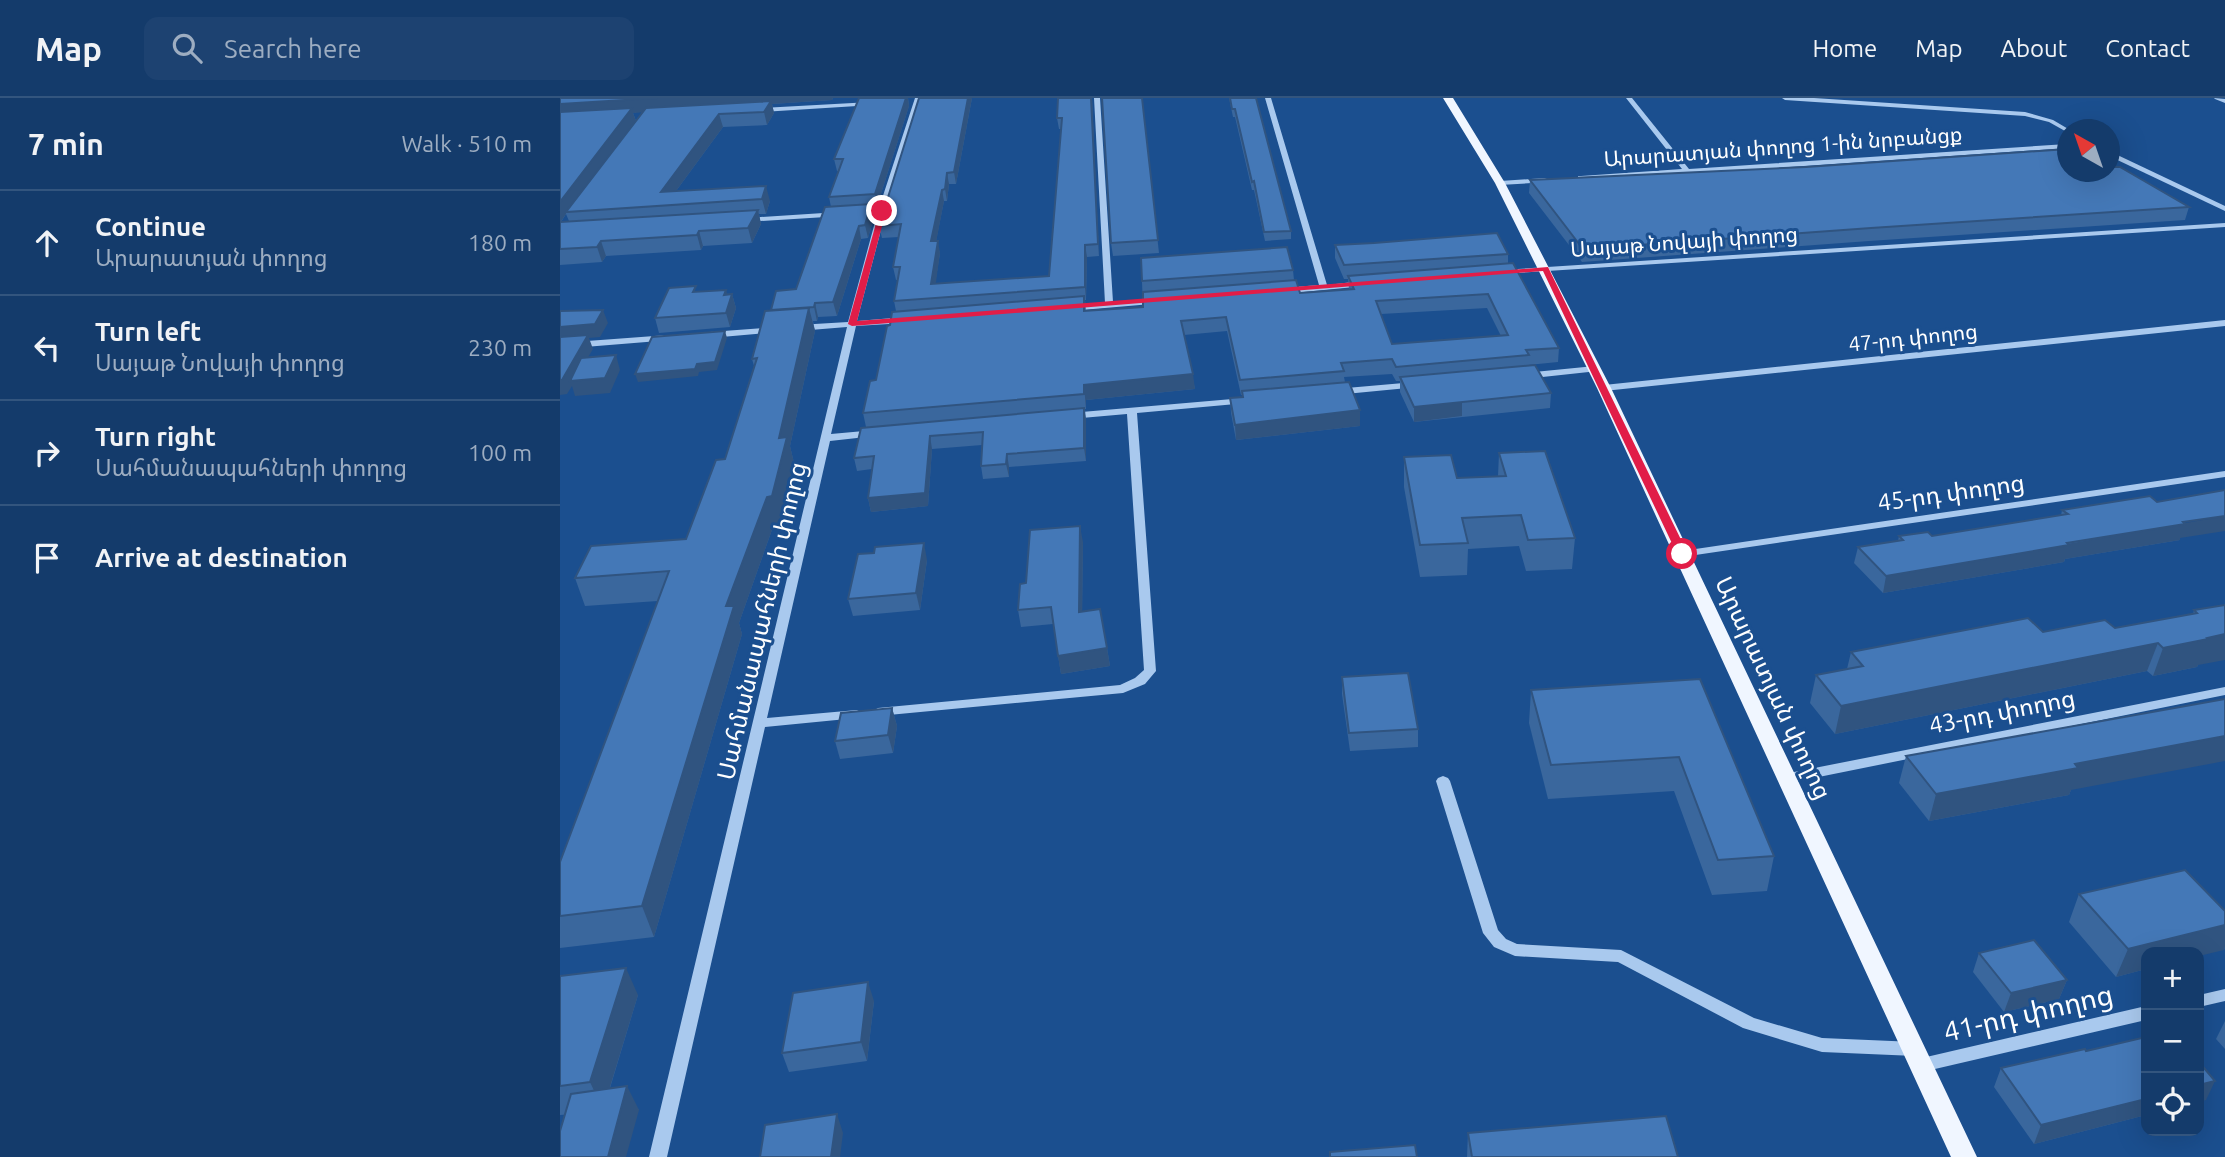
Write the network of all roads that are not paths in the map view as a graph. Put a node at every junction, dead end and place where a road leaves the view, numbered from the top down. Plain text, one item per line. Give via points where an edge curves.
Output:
1 (1097, 98) edge
2 (1268, 98) edge
3 (1448, 98) edge
4 (1629, 98) edge
5 (1785, 98) edge
6 (2217, 98) edge
7 (913, 100) edge
8 (2225, 102) edge
9 (882, 103) edge
10 (754, 110) edge
11 (2057, 124) edge
12 (2057, 147) edge
13 (2120, 157) edge
14 (1688, 172) junction
15 (1567, 179) edge
16 (1554, 180) edge
17 (1500, 183) junction
18 (2225, 209) edge
19 (855, 212) edge
20 (734, 221) edge
21 (2225, 225) edge
22 (1545, 269) junction
23 (1490, 274) edge
24 (1379, 283) edge
25 (1324, 287) junction
26 (1270, 292) edge
27 (1176, 299) edge
28 (1109, 305) junction
29 (1055, 309) edge
30 (920, 319) edge
31 (2225, 323) edge
32 (852, 324) junction
33 (699, 336) edge
34 (685, 337) edge
35 (560, 346) edge
36 (1595, 369) junction
37 (1513, 377) edge
38 (1432, 384) edge
39 (1604, 388) junction
40 (1322, 394) edge
41 (1254, 400) edge
42 (1132, 411) junction
43 (1062, 417) edge
44 (882, 433) edge
45 (826, 438) junction
46 (2225, 474) edge
47 (1682, 554) junction
48 (2225, 691) edge
49 (759, 723) junction
50 (1789, 778) junction
51 (1443, 781) dead end
52 (2225, 995) edge
53 (2204, 1000) edge
54 (2141, 1014) edge
55 (1919, 1057) junction
56 (658, 1157) edge
57 (1964, 1157) edge

1 - 28 street
2 - 25 street
3 - 17 main road, Արարատյան փողոց
4 - 14 street
5 - 11 street via 2025,114
6 - 8 street
7 - 32 street, Սահմանապահների փողոց via 875,211
9 - 10 street
12 - 14 street, Արարատյան փողոց 1-ին նրբանցք
13 - 18 street
14 - 15 street, Արարատյան փողոց 1-ին նրբանցք
16 - 17 street
17 - 22 main road, Արարատյան փողոց
19 - 20 street
21 - 22 street, Սայաթ Նովայի փողոց
22 - 23 street, Սայաթ Նովայի փողոց
22 - 36 main road, Արարատյան փողոց
24 - 25 street
25 - 26 street
27 - 28 street
28 - 29 street
30 - 32 street
31 - 39 street, 47-րդ փողոց
32 - 33 street
32 - 45 street, Սահմանապահների փողոց
34 - 35 street
36 - 37 street
36 - 39 main road, Արարատյան փողոց
38 - 40 street
39 - 47 main road, Արարատյան փողոց
41 - 42 street
42 - 43 street
42 - 49 street via 1150,671 1139,681 1123,689
44 - 45 street
45 - 49 street, Սահմանապահների փողոց
46 - 47 street, 45-րդ փողոց
47 - 50 main road, Արարատյան փողոց
48 - 50 street, 43-րդ փողոց
49 - 56 street, Սահմանապահների փողոց
50 - 55 main road, Արարատյան փողոց
51 - 55 street, 41-րդ փողոց via 1491,933 1500,943 1515,950 1621,957 1749,1023 1822,1045
52 - 53 street
54 - 55 street, 41-րդ փողոց
55 - 57 main road, Արարատյան փողոց

